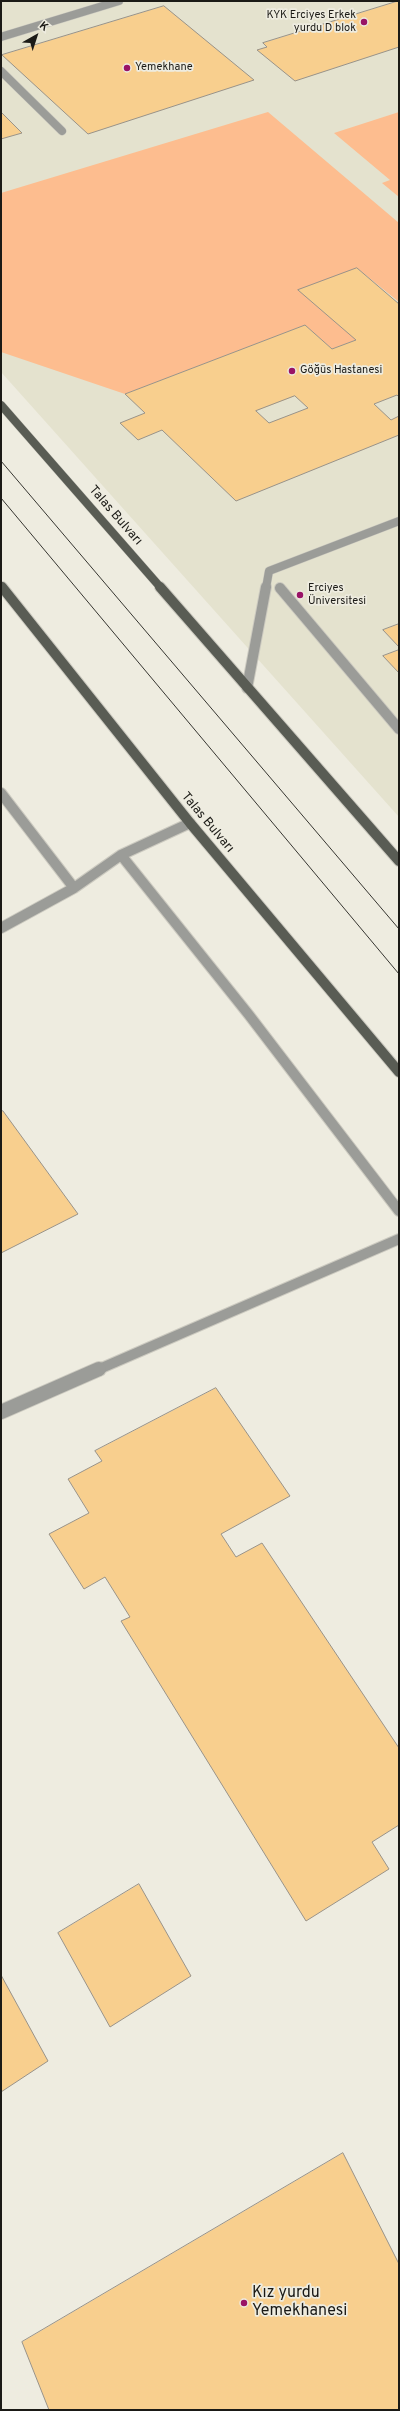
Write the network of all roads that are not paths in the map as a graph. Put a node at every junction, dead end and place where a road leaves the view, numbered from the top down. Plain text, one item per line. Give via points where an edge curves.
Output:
1 (119, 1) edge
2 (1, 37) edge
3 (1, 71) edge
4 (62, 131) dead end
5 (1, 405) edge
6 (399, 521) edge
7 (1, 586) edge
8 (280, 588) dead end
9 (247, 688) junction
10 (399, 729) edge
11 (1, 793) edge
12 (190, 823) junction
13 (122, 855) junction
14 (399, 861) edge
15 (74, 888) junction
16 (3, 924) edge
17 (399, 1072) edge
18 (399, 1211) edge
19 (399, 1239) edge
20 (1, 1412) edge

1 - 2 street
3 - 4 street
5 - 9 main road, Talas Bulvarı
6 - 9 street via 269,570
7 - 12 main road, Talas Bulvarı
8 - 10 street
9 - 14 main road, Talas Bulvarı
11 - 15 street
12 - 13 street
12 - 17 main road, Talas Bulvarı
13 - 15 street
13 - 18 street
15 - 16 street
19 - 20 street

